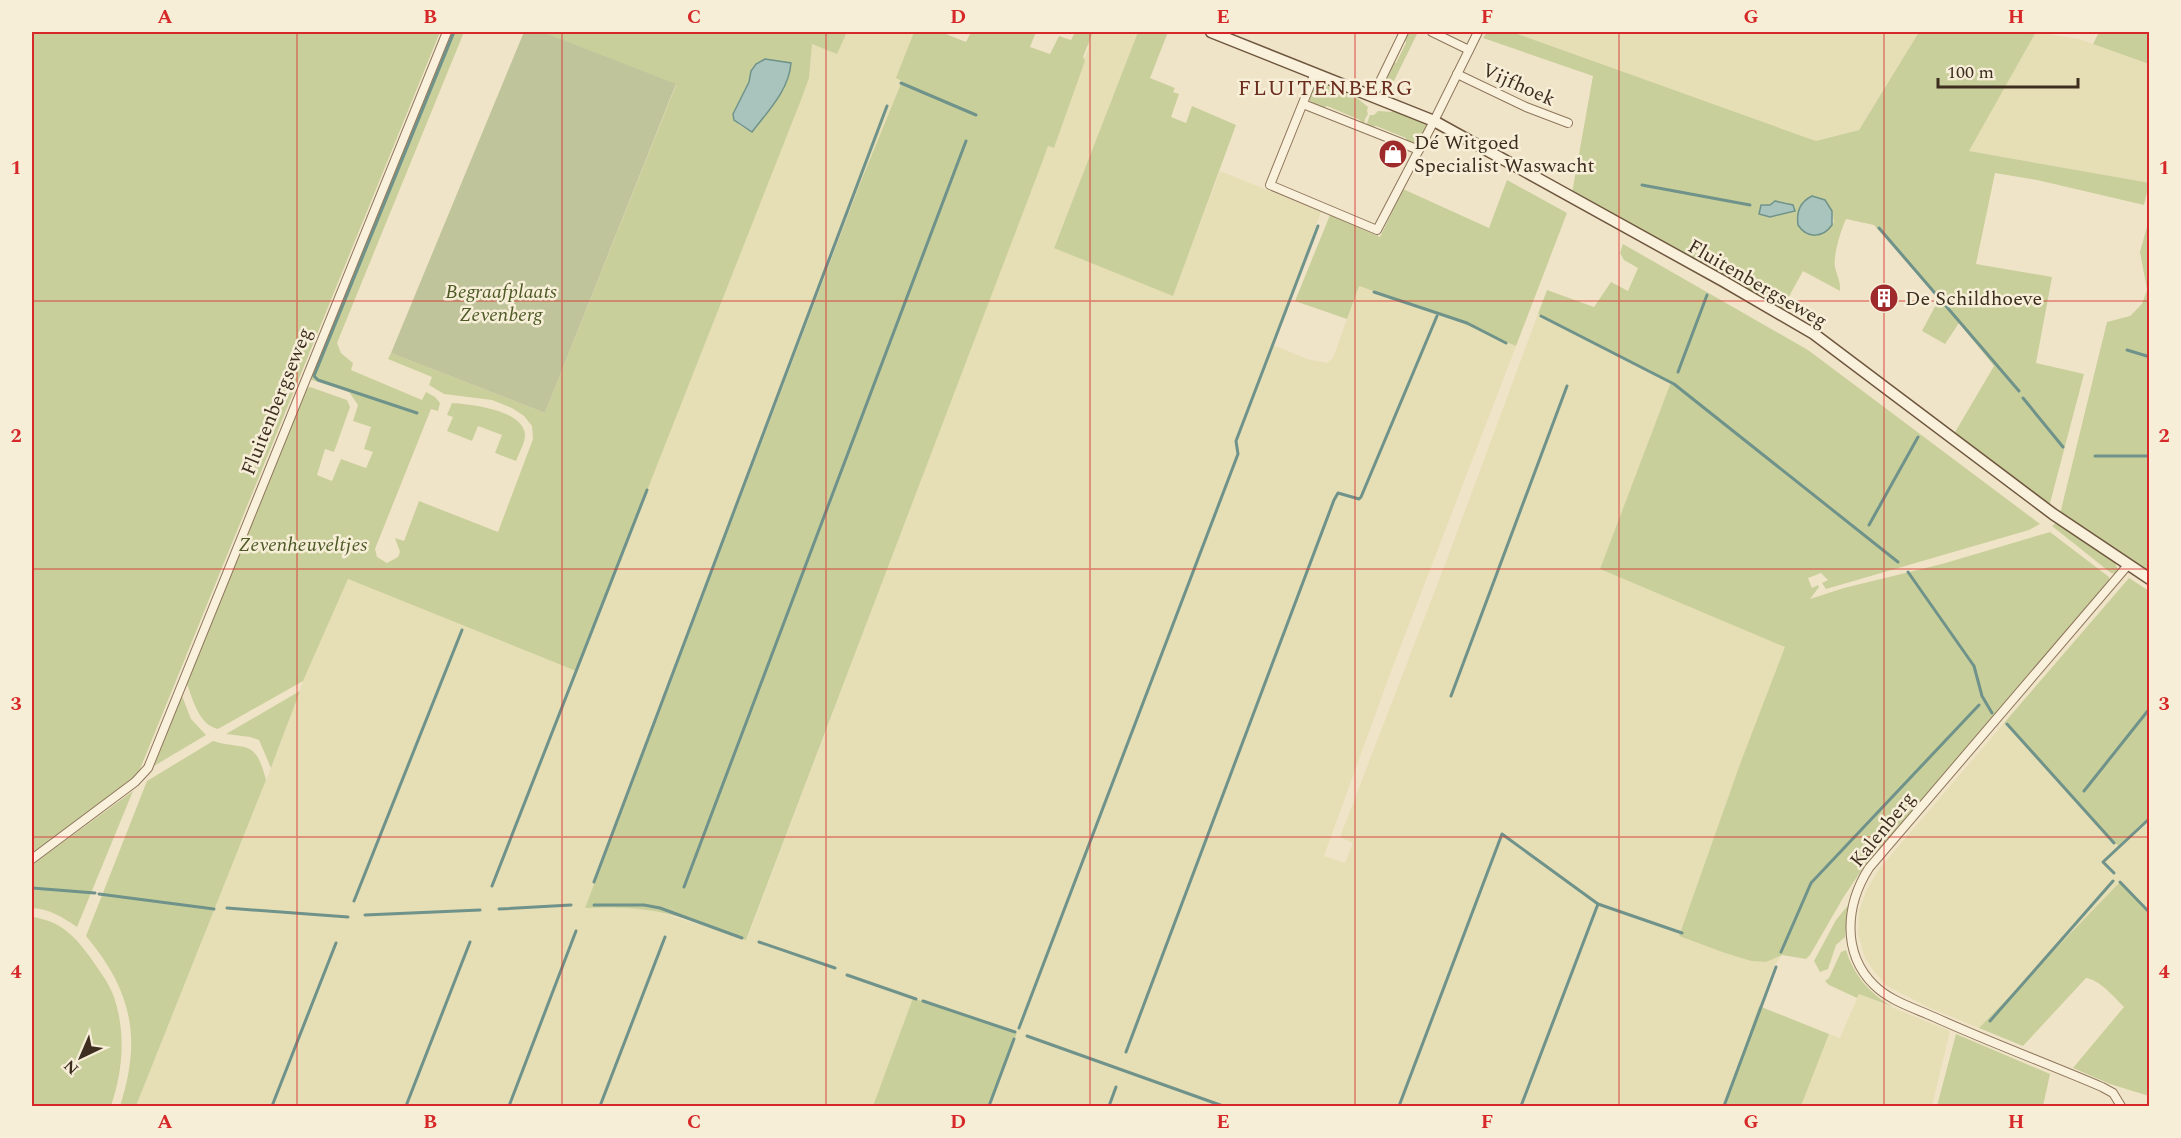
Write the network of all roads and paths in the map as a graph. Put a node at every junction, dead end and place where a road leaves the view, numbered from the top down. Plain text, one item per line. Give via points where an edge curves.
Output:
1 (447, 32) edge
2 (1211, 32) edge
3 (1404, 32) edge
4 (1432, 32) edge
5 (1478, 32) edge
6 (1469, 50) junction
7 (1315, 73) junction
8 (1457, 74) junction
9 (1373, 96) junction
10 (1303, 104) junction
11 (1434, 121) junction
12 (1568, 123) dead end
13 (1419, 150) junction
14 (2128, 564) junction
15 (2150, 579) edge
16 (32, 859) edge
17 (2121, 1107) edge

1 - 16 street, Fluitenbergseweg via 148,768
2 - 7 street, Fluitenbergseweg
3 - 9 street
4 - 6 street
5 - 6 street, Vijfhoek
6 - 8 street, Vijfhoek
7 - 9 street, Fluitenbergseweg
7 - 10 street
8 - 11 street, Vijfhoek
8 - 12 street, Vijfhoek
9 - 11 street, Fluitenbergseweg
10 - 13 street
10 - 13 street, Vijfhoek via 1270,185 1377,230
11 - 13 street, Vijfhoek
11 - 14 street, Fluitenbergseweg via 1814,334 2053,514
14 - 15 street, Fluitenbergseweg
14 - 17 street, Kalenberg via 1869,868 1854,897 1850,915 1852,943 1859,964 1874,985 1892,998 2102,1087 2115,1096

